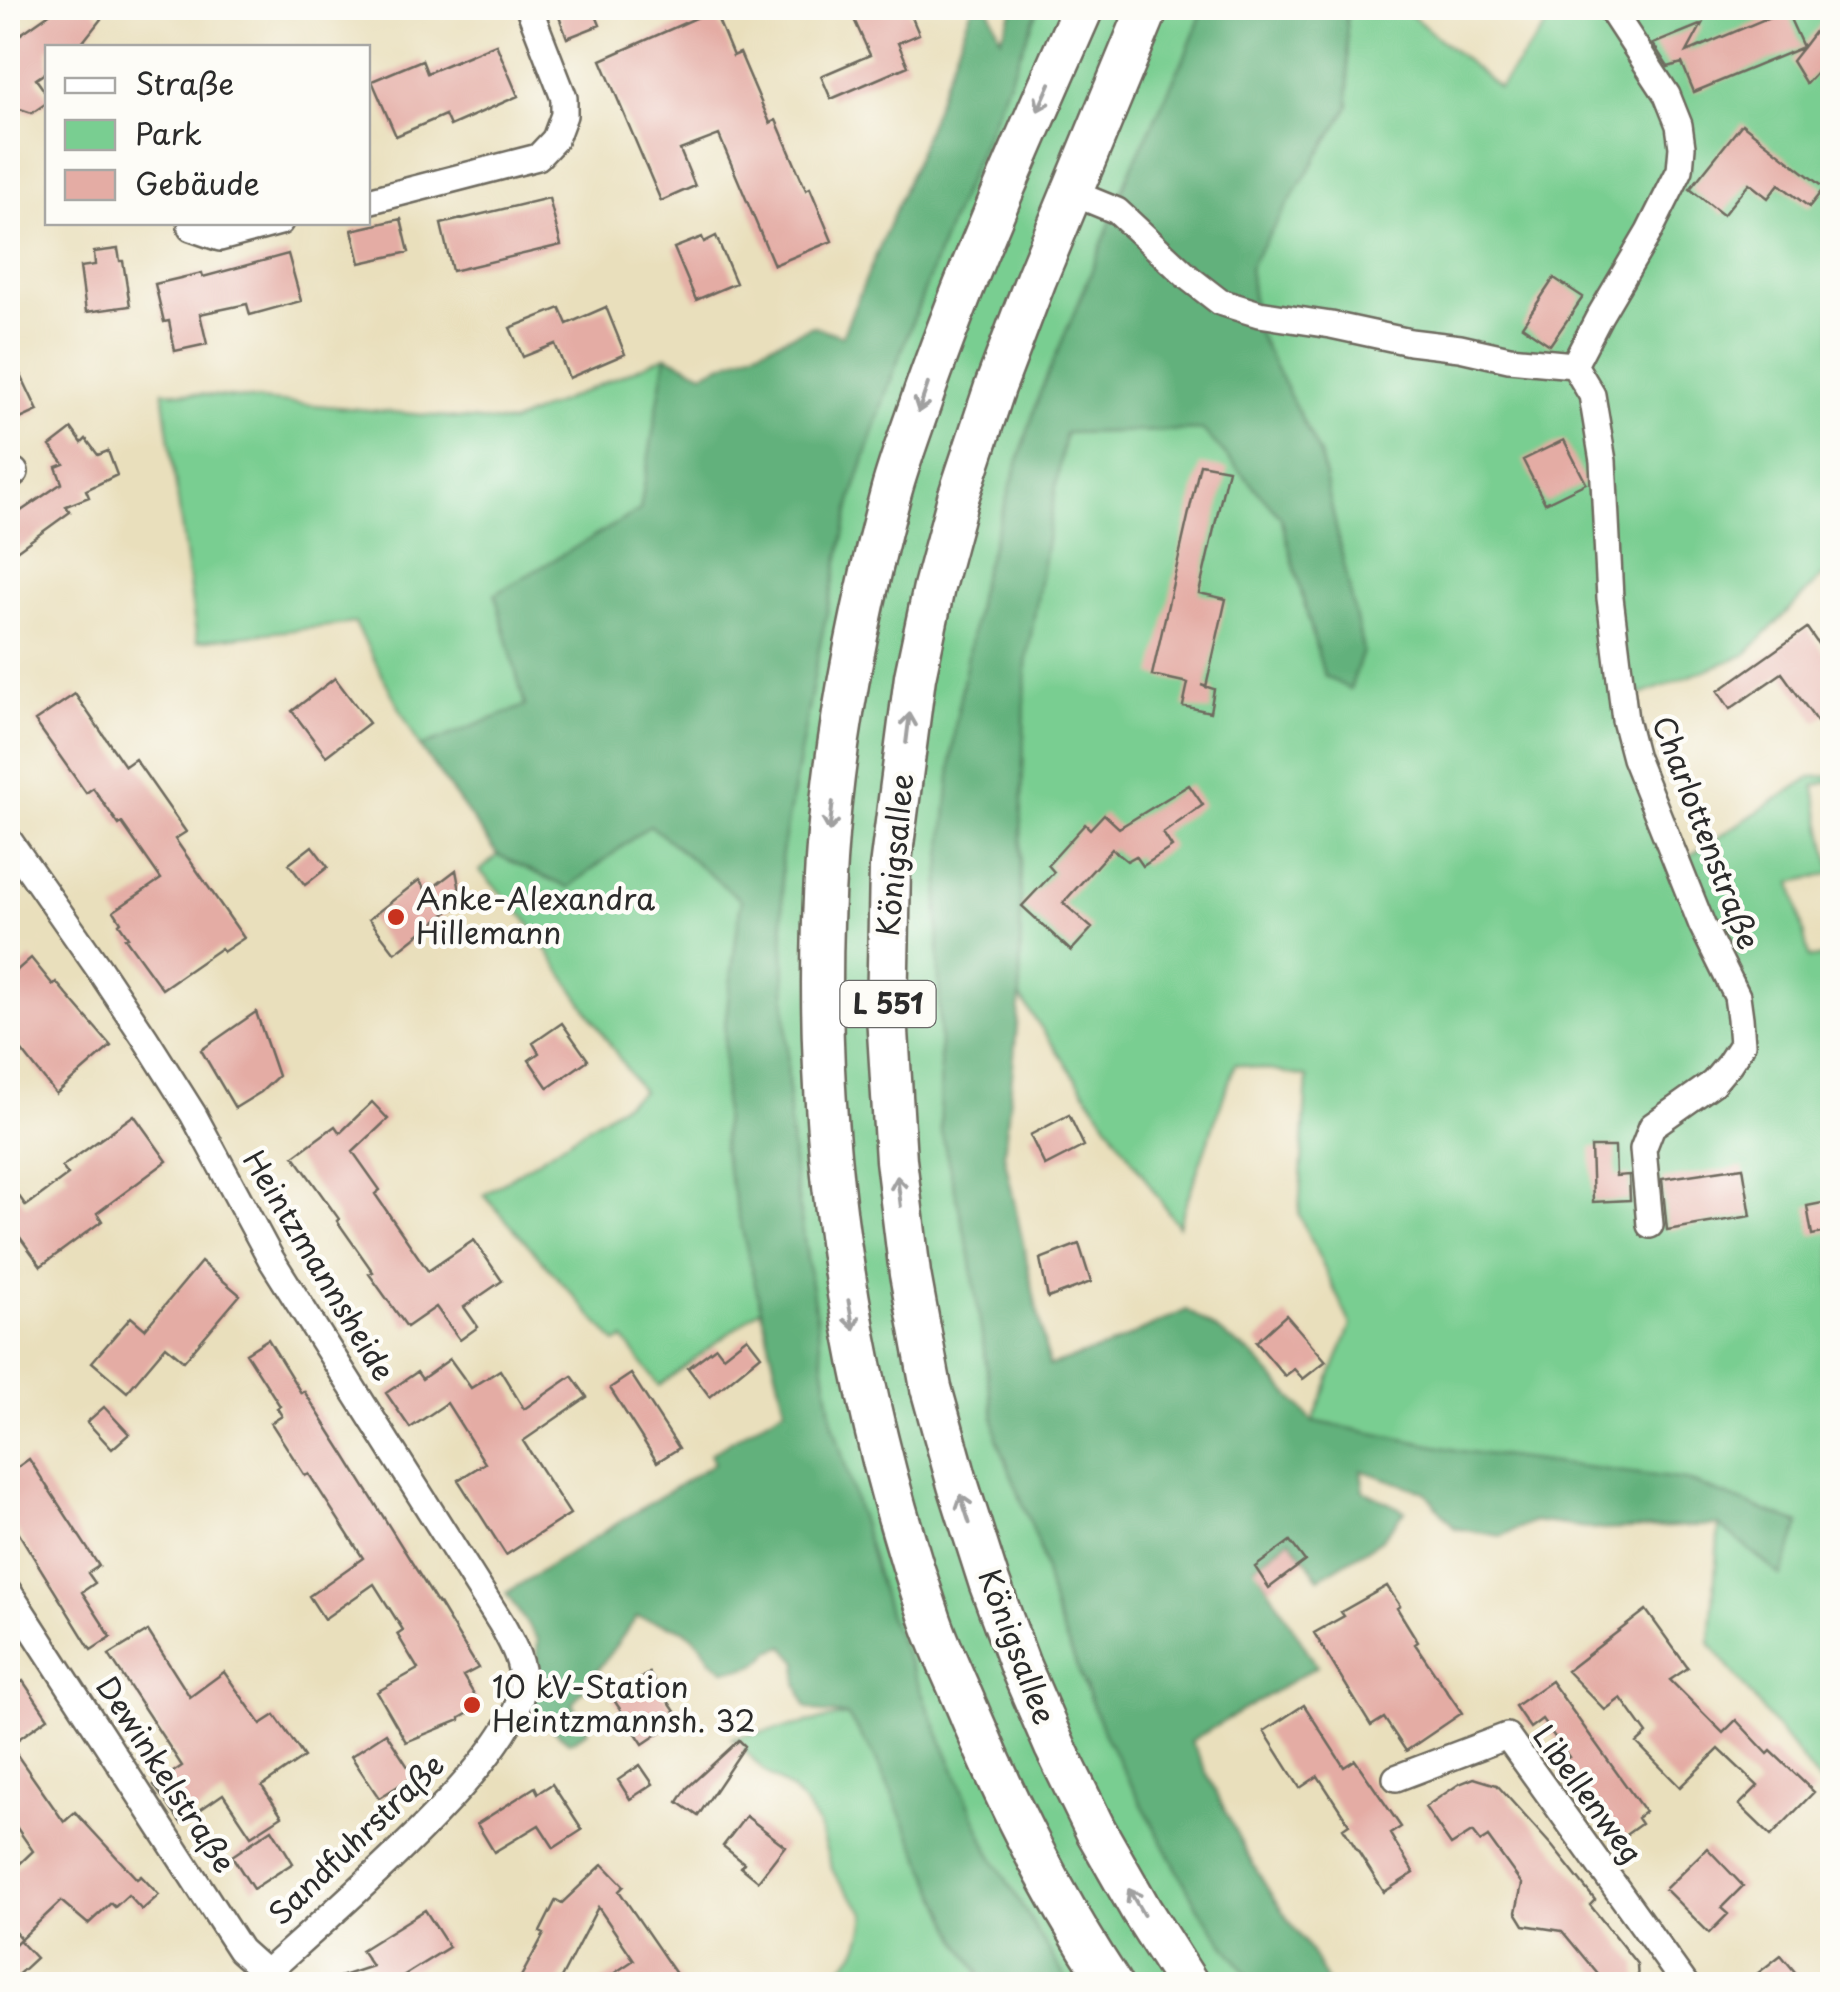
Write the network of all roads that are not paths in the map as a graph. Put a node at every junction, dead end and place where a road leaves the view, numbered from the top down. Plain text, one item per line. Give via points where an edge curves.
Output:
1 (529, 8) edge
2 (1083, 8) edge
3 (1148, 8) edge
4 (1610, 8) edge
5 (1073, 193) junction
6 (370, 200) edge
7 (269, 225) edge
8 (191, 228) dead end
9 (1574, 365) junction
10 (8, 839) edge
11 (1650, 1225) dead end
12 (8, 1591) edge
13 (500, 1738) joint
14 (1396, 1778) dead end
15 (266, 1981) edge
16 (1111, 1984) edge
17 (1188, 1984) edge
18 (1685, 1984) edge

1 - 6 street via 564,98 555,139 538,157
2 -> 16 main road, L 551 via 951,319 892,488 840,738 826,859 822,981 838,1226 866,1396 897,1512 932,1624 999,1782
3 - 5 main road, Königsallee / L 551
4 - 9 street via 1667,94 1679,125 1680,170
5 - 9 street via 1117,211 1220,302 1410,342
17 -> 5 main road, Königsallee / L 551 via 1096,1831 988,1582 931,1388 896,1160 888,1015 890,868 915,677 964,479
7 - 8 street via 220,238
9 - 11 street, Charlottenstraße via 1592,395 1602,461 1625,720 1702,926 1737,996 1742,1044 1713,1083 1652,1126 1643,1149
10 - 13 street, Heintzmannsheide via 193,1114 271,1258 515,1648 522,1687
12 - 15 street, Dewinkelstraße
13 - 15 street, Sandfuhrstraße via 450,1800
14 - 18 street, Libellenweg via 1507,1736

